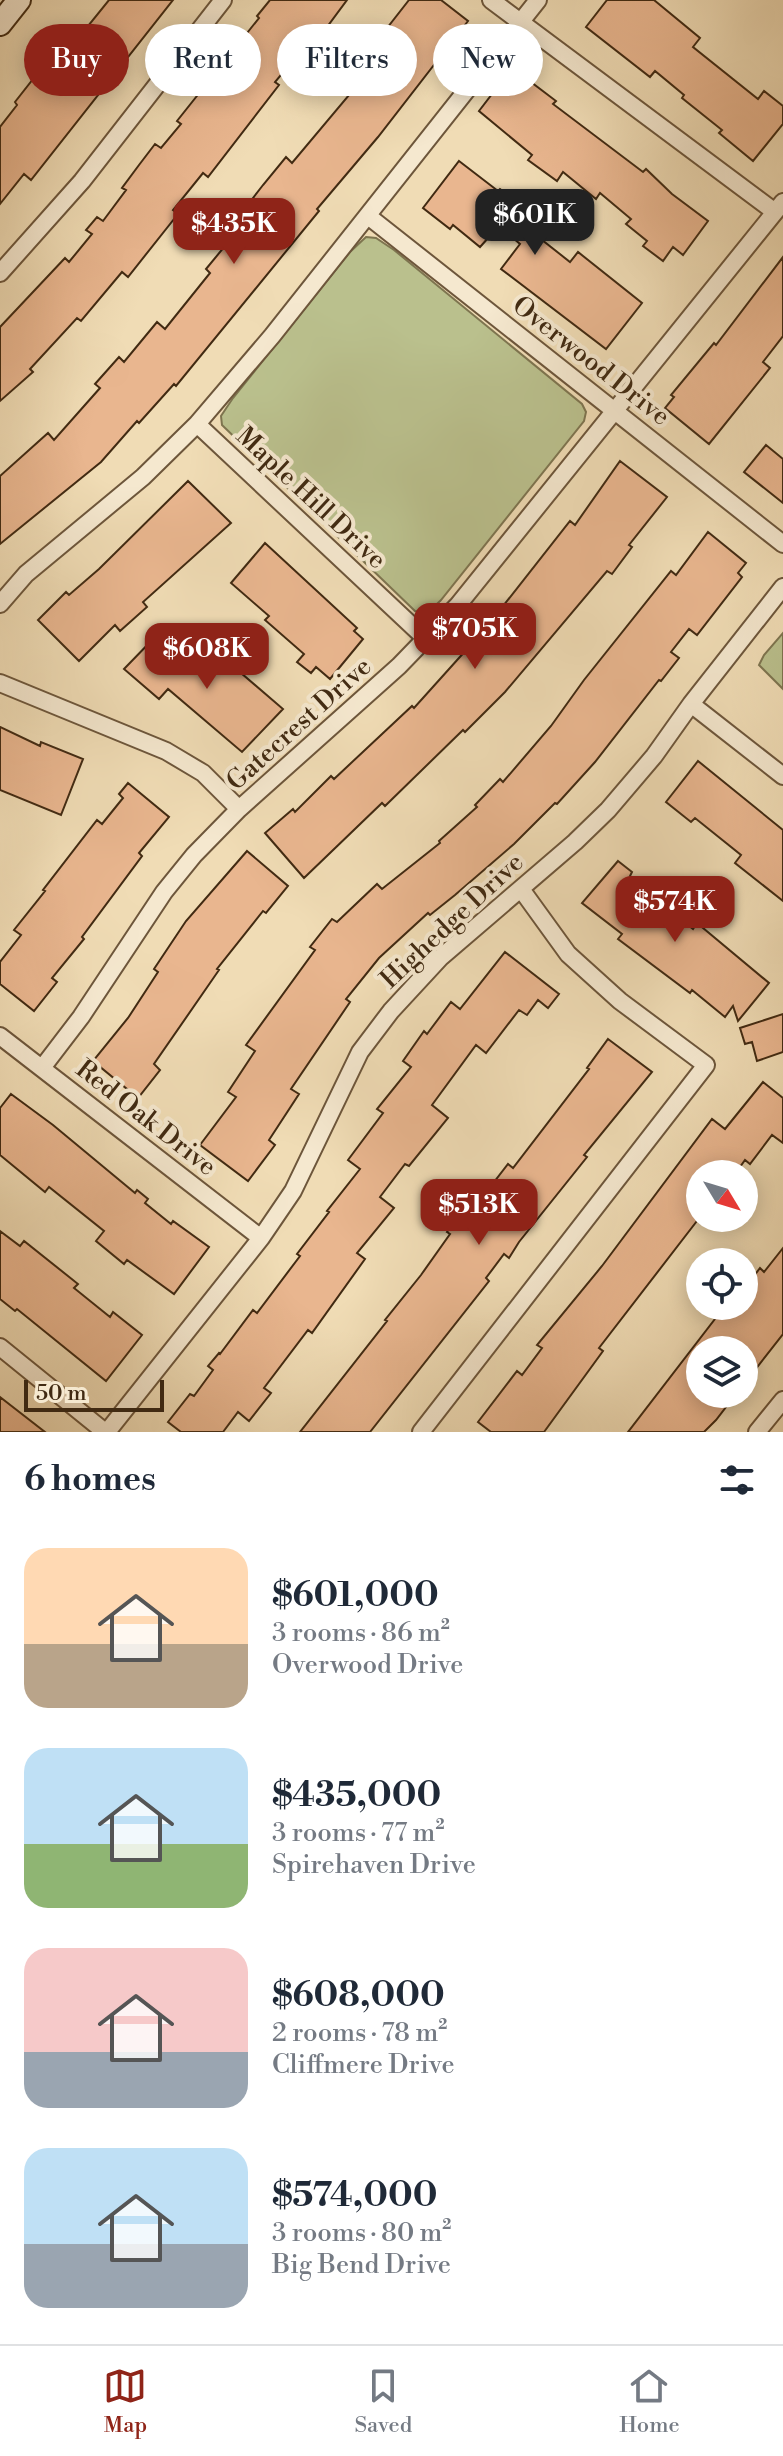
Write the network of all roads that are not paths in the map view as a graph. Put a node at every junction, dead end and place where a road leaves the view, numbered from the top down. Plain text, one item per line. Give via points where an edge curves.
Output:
1 (19, 0) edge
2 (223, 0) edge
3 (491, 0) edge
4 (538, 0) edge
5 (519, 22) junction
6 (0, 24) edge
7 (779, 207) edge
8 (368, 216) junction
9 (0, 273) edge
10 (615, 411) junction
11 (197, 424) junction
12 (783, 544) edge
13 (783, 587) edge
14 (0, 604) edge
15 (426, 639) junction
16 (0, 683) edge
17 (691, 704) junction
18 (783, 776) edge
19 (239, 809) junction
20 (521, 889) junction
21 (0, 1036) edge
22 (42, 1068) junction
23 (261, 1238) junction
24 (0, 1347) edge
25 (783, 1400) edge
26 (106, 1432) edge
27 (421, 1432) edge
28 (757, 1432) edge

1 - 6 street
2 - 9 street via 82,181
3 - 5 street
4 - 5 street
5 - 7 street
5 - 8 street
7 - 10 street, Gatecrest Drive
8 - 10 street, Overwood Drive
8 - 11 street
10 - 12 street, Overwood Drive
10 - 15 street, Gatecrest Drive
11 - 14 street via 143,477 26,574
11 - 15 street, Maple Hill Drive
13 - 17 street, Highedge Drive
15 - 19 street, Gatecrest Drive
16 - 19 street via 166,751 203,773
17 - 18 street
17 - 20 street, Highedge Drive via 608,810
19 - 22 street, Gatecrest Drive via 164,892
20 - 23 street, Highedge Drive via 440,958 360,1052 293,1191
20 - 27 street via 568,954 620,1001 706,1065
21 - 22 street, Red Oak Drive
22 - 23 street, Red Oak Drive
23 - 26 street, Highedge Drive
24 - 26 street
25 - 28 street

